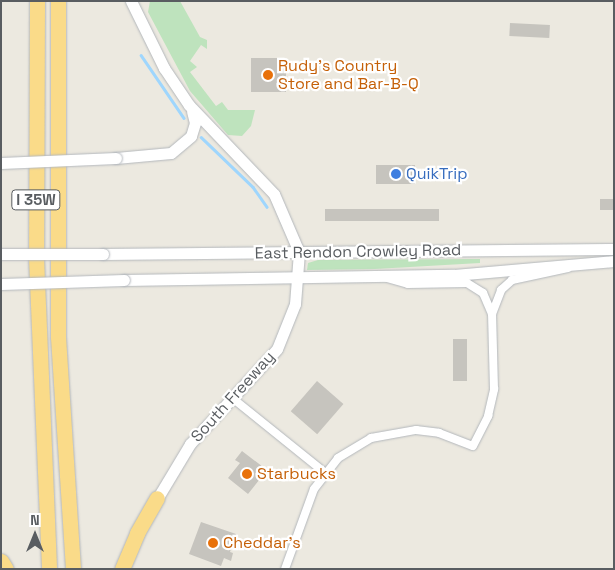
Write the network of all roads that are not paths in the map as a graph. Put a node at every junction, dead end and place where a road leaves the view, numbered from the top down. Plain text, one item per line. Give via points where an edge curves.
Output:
1 (37, 1) edge
2 (58, 1) edge
3 (131, 1) edge
4 (189, 105) junction
5 (1, 163) edge
6 (614, 249) edge
7 (492, 251) junction
8 (300, 252) junction
9 (1, 254) edge
10 (614, 261) edge
11 (574, 266) junction
12 (492, 273) junction
13 (384, 277) junction
14 (298, 280) junction
15 (1, 284) edge
16 (492, 314) junction
17 (231, 397) junction
18 (324, 472) junction
19 (157, 498) junction
20 (1, 561) edge
21 (6, 569) edge
22 (49, 569) edge
23 (73, 569) edge
24 (122, 569) edge
25 (131, 569) edge
26 (284, 569) edge

1 - 22 highway, I 35W via 36,257
2 - 23 highway, I 35W via 58,337
3 - 4 main road, South Freeway via 160,60
4 - 5 main road, bridge via 195,124 183,146 160,156
4 - 8 main road, South Freeway via 274,194
6 - 7 main road, East Rendon Crowley Road
7 - 8 main road, East Rendon Crowley Road
7 - 12 main road
8 - 9 main road, East Rendon Crowley Road, bridge
8 - 14 main road, South Freeway
10 - 11 main road, East Rendon Crowley Road
11 - 12 main road, East Rendon Crowley Road
11 - 16 street via 512,280 501,290
12 - 13 main road, East Rendon Crowley Road
13 - 14 main road, East Rendon Crowley Road
13 - 16 street via 408,284 467,283 483,293
14 - 15 main road, East Rendon Crowley Road, bridge
14 - 17 main road, South Freeway via 291,320 277,349
16 - 18 street via 492,404 473,446 439,433 416,430 391,432 353,447
17 - 18 street
17 - 19 main road, South Freeway via 190,444
18 - 26 street via 302,516
19 - 24 highway
19 - 25 main road, South Freeway
20 - 21 highway

